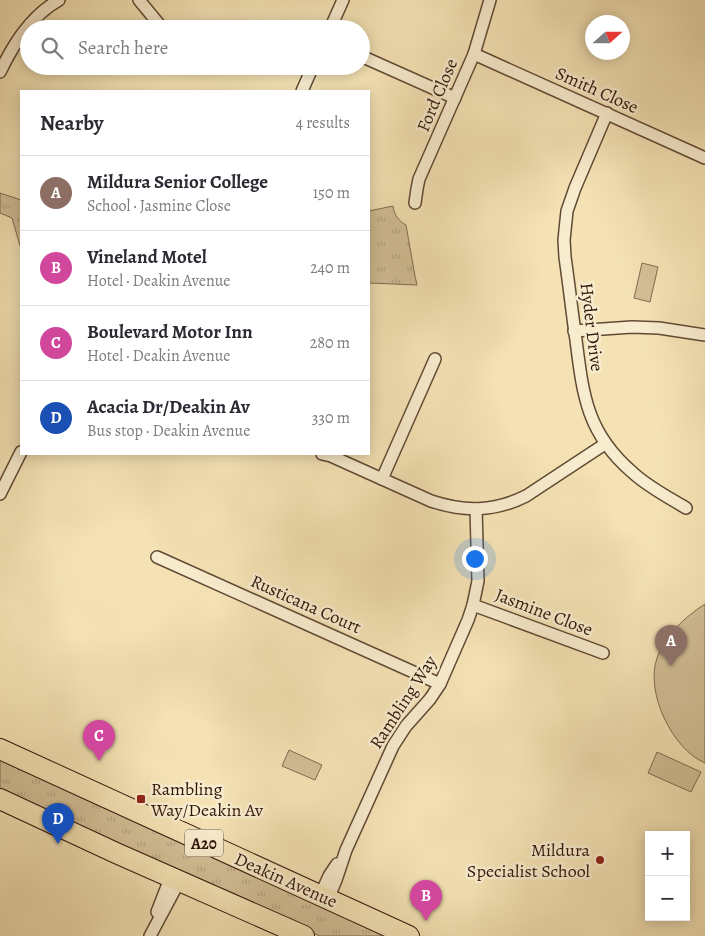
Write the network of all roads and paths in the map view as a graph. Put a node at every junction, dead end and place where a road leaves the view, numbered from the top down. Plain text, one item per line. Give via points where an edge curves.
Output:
1 (59, 0) edge
2 (139, 0) edge
3 (343, 0) edge
4 (490, 0) edge
5 (34, 20) edge
6 (156, 20) edge
7 (334, 20) edge
8 (20, 37) edge
9 (474, 54) junction
10 (370, 60) edge
11 (0, 72) edge
12 (309, 75) edge
13 (302, 90) edge
14 (455, 98) junction
15 (608, 113) junction
16 (705, 158) edge
17 (415, 203) dead end
18 (574, 331) junction
19 (705, 335) edge
20 (435, 359) dead end
21 (605, 444) junction
22 (20, 454) edge
23 (326, 455) edge
24 (382, 479) junction
25 (0, 494) edge
26 (686, 508) dead end
27 (476, 509) junction
28 (157, 557) dead end
29 (473, 605) junction
30 (603, 653) dead end
31 (440, 684) junction
32 (0, 749) edge
33 (0, 799) edge
34 (175, 878) junction
35 (324, 898) junction
36 (151, 934) edge
37 (304, 936) edge
38 (409, 936) edge

1 - 5 street
2 - 6 street
3 - 7 street
4 - 9 street, Ford Close
8 - 11 street
9 - 14 street, Ford Close
9 - 15 street, Smith Close
10 - 14 street
12 - 13 street
14 - 17 street, Ford Close via 419,179
15 - 16 street, Smith Close
15 - 18 street, Hyder Drive via 576,188 565,226 565,257
18 - 19 street via 632,327
18 - 21 street, Hyder Drive via 585,400
20 - 24 street
21 - 26 street, Hyder Drive via 641,480
21 - 27 street via 526,496 504,506
22 - 25 street
23 - 24 street
24 - 27 street via 442,505
27 - 29 street, Rambling Way via 478,581
28 - 31 street, Rusticana Court
29 - 30 street, Jasmine Close
29 - 31 street, Rambling Way
31 - 35 street, Rambling Way via 393,746 346,850 329,876
32 - 35 highway, Deakin Avenue / A20
33 - 34 highway, A20
34 - 36 street via 162,915
34 - 37 highway, A20
35 - 38 highway, Deakin Avenue / A20

